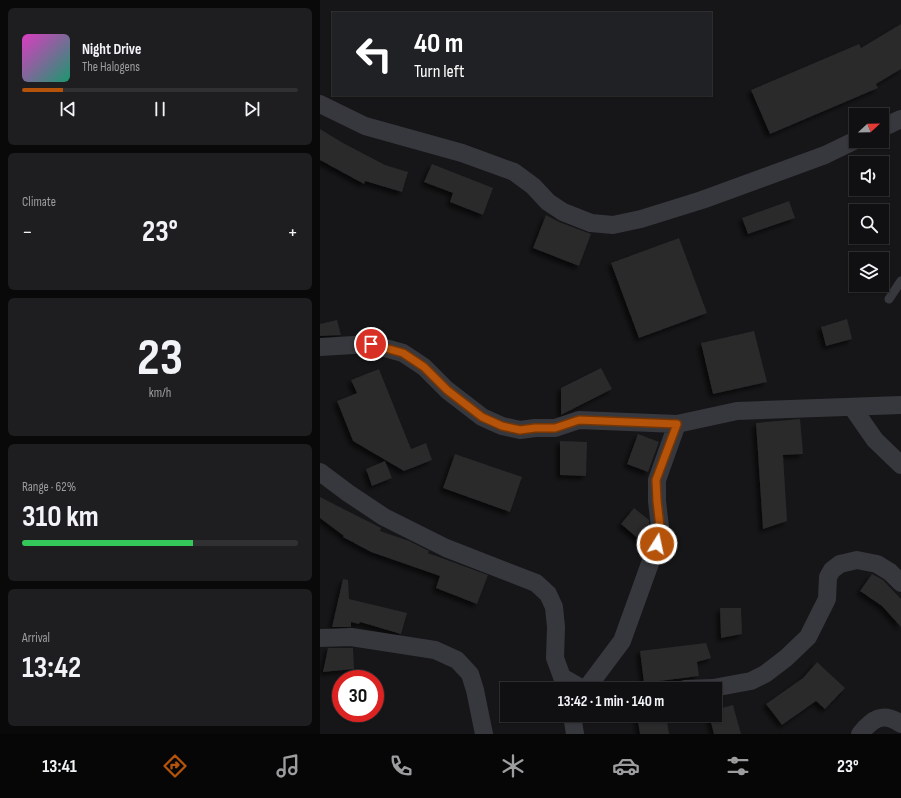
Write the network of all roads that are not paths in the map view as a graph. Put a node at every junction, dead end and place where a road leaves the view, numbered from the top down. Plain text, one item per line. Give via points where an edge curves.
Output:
1 (320, 104) edge
2 (901, 119) edge
3 (889, 125) edge
4 (849, 143) edge
5 (901, 281) edge
6 (889, 299) dead end
7 (320, 347) edge
8 (901, 405) edge
9 (852, 407) junction
10 (677, 424) junction
11 (901, 465) edge
12 (320, 472) edge
13 (901, 583) edge
14 (320, 638) edge
15 (566, 682) edge
16 (590, 682) edge
17 (722, 686) edge
18 (573, 722) edge
19 (901, 724) edge
20 (484, 734) edge
21 (575, 734) edge
22 (860, 734) edge

1 - 4 street via 365,126 462,153 514,172 563,212 591,223 613,225 702,200 825,155
2 - 3 street
5 - 6 lane
7 - 10 street via 371,344 403,353 424,367 447,390 482,417 514,429 555,428 579,420
8 - 9 street
9 - 10 street via 737,411
9 - 11 street via 875,440
10 - 16 street via 656,480 660,527 657,544 622,641
12 - 15 street via 384,516 446,548 536,583 548,594 554,608 555,658
13 - 17 street via 877,564 857,560 840,564 828,577 826,599 808,637 765,674 751,681
14 - 20 street via 351,637 435,650 457,660 470,674
18 - 21 street
19 - 22 street via 887,717 876,718

